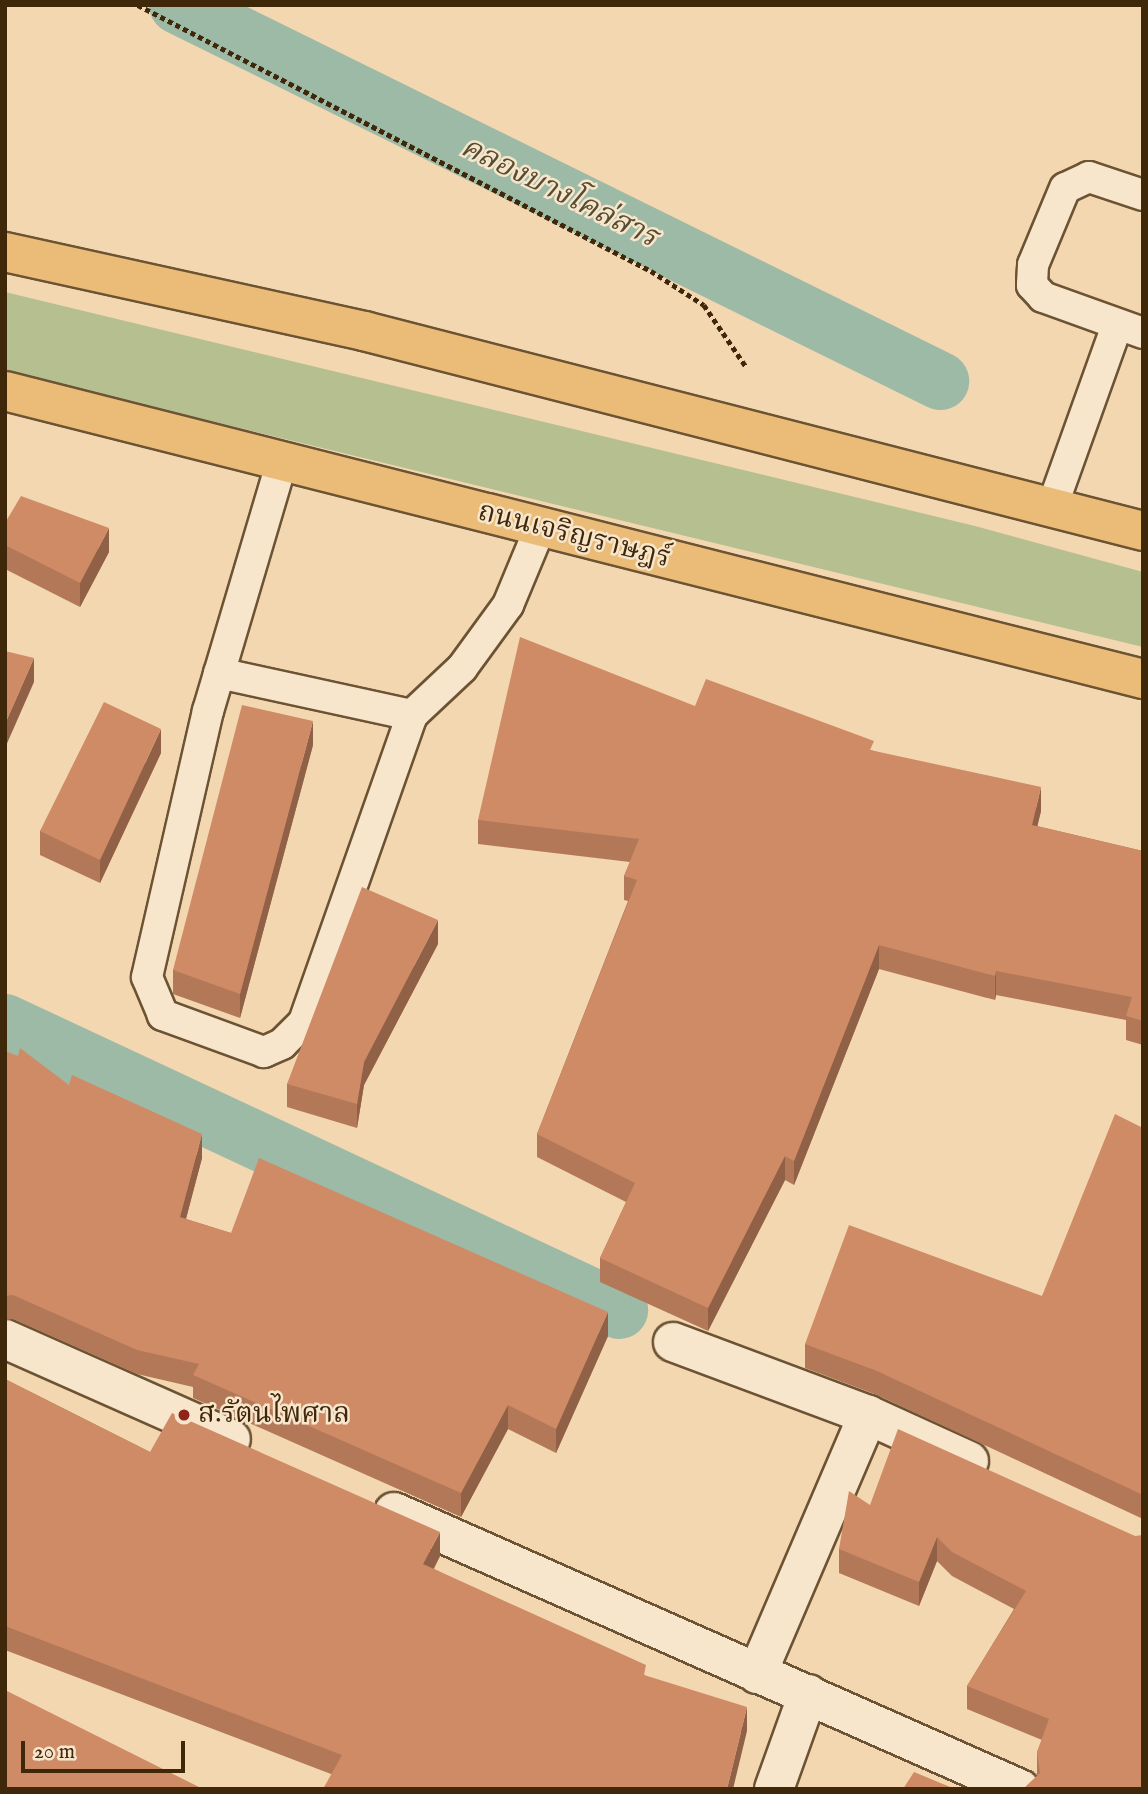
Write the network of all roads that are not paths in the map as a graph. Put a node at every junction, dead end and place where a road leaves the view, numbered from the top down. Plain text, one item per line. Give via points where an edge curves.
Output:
1 (1143, 195) edge
2 (5, 253) edge
3 (1130, 329) edge
4 (5, 391) edge
5 (282, 461) junction
6 (1052, 507) junction
7 (540, 528) junction
8 (1143, 531) edge
9 (219, 673) junction
10 (1143, 679) edge
11 (412, 715) junction
12 (5, 1339) edge
13 (673, 1342) dead end
14 (868, 1415) junction
15 (260, 1452) edge
16 (1005, 1478) edge
17 (362, 1498) edge
18 (757, 1674) junction
19 (808, 1694) junction
20 (774, 1789) edge
21 (1020, 1789) edge

1 - 3 lane via 1089,177 1065,188 1033,265 1032,285 1043,297
2 - 6 main road via 364,331
3 - 6 lane
4 - 5 main road, ถนนเจริญราษฎร์
5 - 7 main road, ถนนเจริญราษฎร์
5 - 9 lane
6 - 8 main road
7 - 10 main road, ถนนเจริญราษฎร์
7 - 11 lane via 508,606 462,668
9 - 11 lane
9 - 11 lane via 146,977 163,1015 264,1052 282,1044 304,1022
12 - 15 street
13 - 14 street
14 - 16 street
14 - 18 street
17 - 18 street
18 - 19 street
19 - 20 street
19 - 21 street

